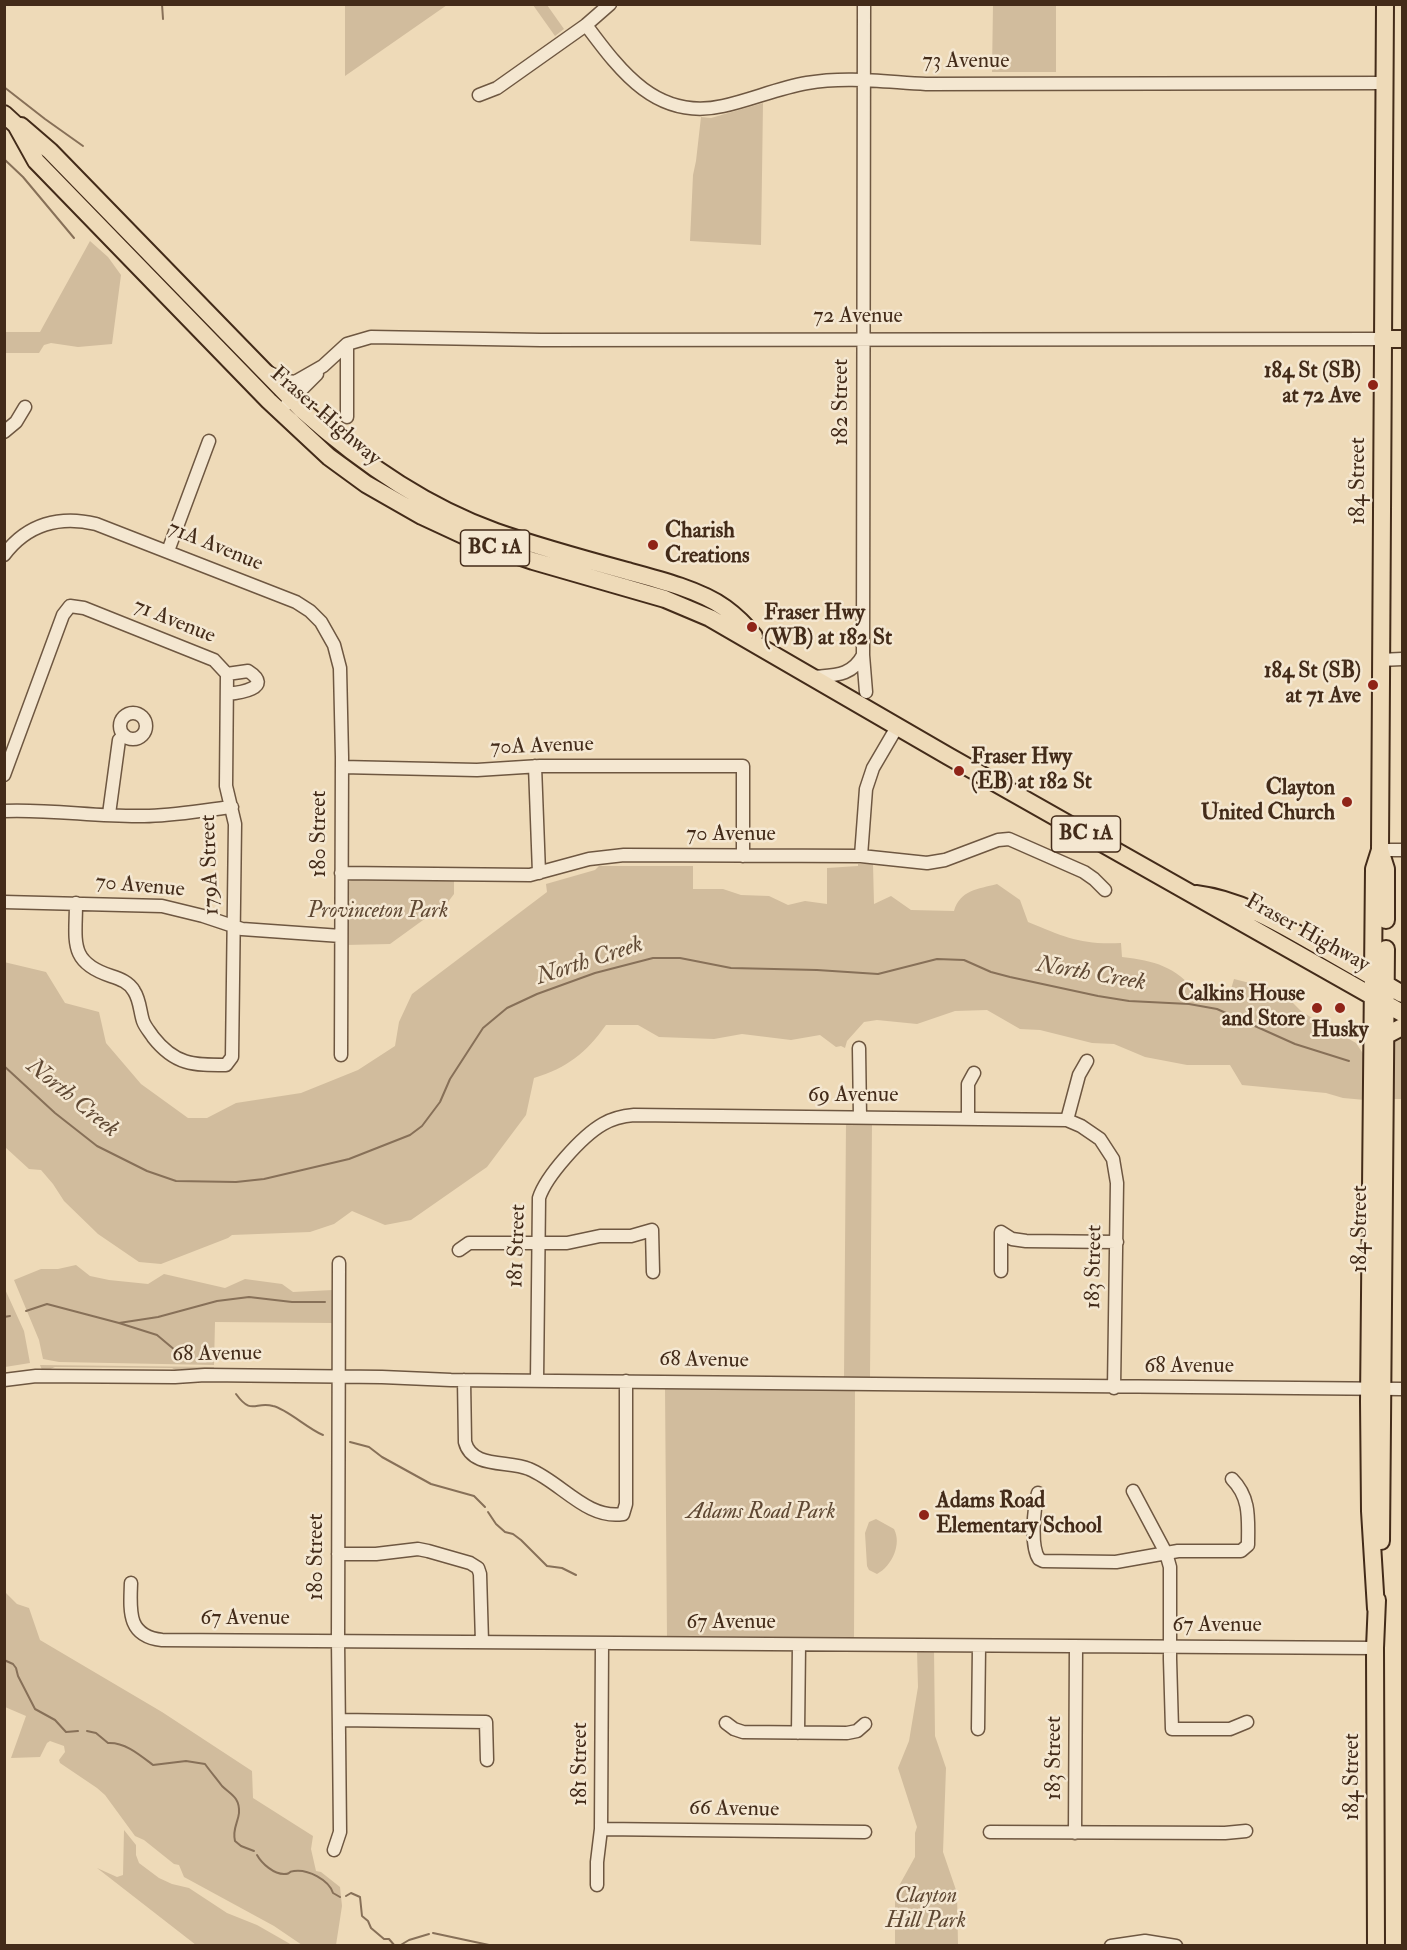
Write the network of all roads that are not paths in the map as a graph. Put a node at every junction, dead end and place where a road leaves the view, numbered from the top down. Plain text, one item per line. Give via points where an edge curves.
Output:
1 (610, 4) edge
2 (864, 4) edge
3 (1385, 4) edge
4 (586, 25) junction
5 (863, 81) junction
6 (1384, 83) junction
7 (479, 95) dead end
8 (4, 113) edge
9 (863, 339) junction
10 (1382, 339) junction
11 (1402, 339) edge
12 (347, 344) junction
13 (323, 366) junction
14 (265, 371) junction
15 (292, 399) junction
16 (25, 407) dead end
17 (279, 411) junction
18 (347, 417) dead end
19 (4, 432) edge
20 (209, 441) dead end
21 (168, 551) junction
22 (4, 555) edge
23 (773, 653) junction
24 (863, 655) junction
25 (1402, 659) edge
26 (1380, 660) junction
27 (227, 674) junction
28 (814, 677) junction
29 (340, 684) joint
30 (866, 692) dead end
31 (227, 694) junction
32 (897, 727) junction
33 (124, 735) dead end
34 (535, 766) junction
35 (342, 767) junction
36 (4, 775) edge
37 (232, 807) junction
38 (4, 811) edge
39 (109, 814) junction
40 (1380, 850) junction
41 (1402, 850) edge
42 (743, 856) junction
43 (861, 856) junction
44 (341, 873) junction
45 (539, 873) junction
46 (1105, 890) dead end
47 (1190, 893) junction
48 (4, 902) edge
49 (76, 903) junction
50 (234, 927) junction
51 (341, 936) junction
52 (1374, 940) junction
53 (1344, 960) junction
54 (1380, 981) junction
55 (1402, 994) edge
56 (1379, 1000) junction
57 (1402, 1013) edge
58 (1402, 1027) edge
59 (1385, 1036) junction
60 (859, 1048) dead end
61 (341, 1055) dead end
62 (1087, 1061) dead end
63 (974, 1073) dead end
64 (860, 1117) junction
65 (968, 1118) junction
66 (1067, 1120) junction
67 (592, 1131) joint
68 (1107, 1149) joint
69 (1370, 1214) junction
70 (1383, 1230) junction
71 (1117, 1242) junction
72 (537, 1243) junction
73 (459, 1250) dead end
74 (339, 1263) dead end
75 (1001, 1270) dead end
76 (653, 1272) dead end
77 (339, 1376) junction
78 (4, 1380) edge
79 (464, 1380) junction
80 (537, 1381) junction
81 (626, 1381) junction
82 (1114, 1388) junction
83 (1376, 1389) junction
84 (1402, 1389) edge
85 (1232, 1479) dead end
86 (1133, 1491) dead end
87 (1038, 1493) dead end
88 (1166, 1553) junction
89 (338, 1554) junction
90 (131, 1583) dead end
91 (338, 1640) junction
92 (482, 1642) junction
93 (602, 1643) junction
94 (799, 1645) junction
95 (979, 1647) junction
96 (1076, 1647) junction
97 (1171, 1647) junction
98 (1375, 1648) junction
99 (339, 1720) junction
100 (1247, 1722) dead end
101 (726, 1723) dead end
102 (865, 1724) dead end
103 (978, 1729) dead end
104 (798, 1733) junction
105 (487, 1760) dead end
106 (601, 1829) junction
107 (1246, 1831) dead end
108 (865, 1832) dead end
109 (990, 1832) dead end
110 (1075, 1833) junction
111 (334, 1850) dead end
112 (597, 1885) dead end
113 (1111, 1946) edge
114 (1176, 1946) edge
115 (1376, 1946) edge

1 - 4 street
2 - 5 street, 182 Street
3 - 6 main road, 184 Street
4 - 5 street, 73 Avenue via 636,84 657,99 686,108 720,107 822,81
4 - 7 street via 497,88
5 - 6 street, 73 Avenue
5 - 9 street, 182 Street
6 - 10 main road, 184 Street
8 - 14 main road, Fraser Highway / BC 1A via 50,151
8 - 17 main road, Fraser Highway / BC 1A via 16,125 36,161
9 - 10 street, 72 Avenue
9 - 12 street, 72 Avenue via 371,337
9 - 24 street, 182 Street
10 - 11 main road, 72 Avenue
10 - 26 main road, 184 Street
12 - 13 street, 72 Avenue
12 - 18 street
13 - 14 street, 72 Avenue via 295,381
13 - 15 street, 72 Avenue
14 - 15 main road, Fraser Highway / BC 1A
15 - 17 street, 72 Avenue
15 - 23 main road, Fraser Highway / BC 1A via 343,446 433,504 495,531 686,589 723,607
16 - 19 street
17 - 23 main road, Fraser Highway / BC 1A via 329,457 366,484 438,524 497,549 685,607
20 - 21 street
21 - 22 street, 71A Avenue via 80,520 54,521 25,533
21 - 29 street, 71A Avenue via 310,611 334,645
23 - 28 main road, Fraser Highway / BC 1A
24 - 28 street via 852,670
24 - 30 street, 182 Street
25 - 26 street
26 - 40 main road, 184 Street
27 - 31 street, 179A Street
27 - 31 street, 71 Avenue via 248,671 256,681 249,691
27 - 36 street, 71 Avenue via 214,660 84,608 70,606 63,615
28 - 32 main road, Fraser Highway / BC 1A
29 - 35 street, 180 Street
31 - 37 street, 179A Street via 226,786
32 - 43 street via 873,768 866,789
32 - 47 main road, Fraser Highway / BC 1A
33 - 39 street via 119,741
34 - 35 street, 70A Avenue via 477,770
34 - 42 street, 70A Avenue via 743,766
34 - 45 street
35 - 44 street, 180 Street
37 - 39 street via 146,816
37 - 50 street, 179A Street
38 - 39 street
40 - 41 street
40 - 52 main road, 184 Street via 1374,869
40 - 54 main road, 184 Street via 1386,869
42 - 43 street, 70 Avenue
42 - 45 street, 70 Avenue via 606,855
43 - 46 street, 70 Avenue via 945,860 1009,839 1084,872
44 - 45 street, 70 Avenue
44 - 51 street, 180 Street
47 - 53 main road, Fraser Highway via 1213,896 1273,919
47 - 56 main road, Fraser Highway / BC 1A
48 - 49 street, 70 Avenue
49 - 50 street, 70 Avenue via 162,906
49 - 50 street, 179A Street via 77,947 82,960 127,983 135,992 144,1024 160,1046 188,1064 226,1065 232,1057
50 - 51 street, 70 Avenue
51 - 61 street, 180 Street
52 - 53 main road via 1359,955
52 - 54 main road, 184 Street
53 - 54 main road, Fraser Highway
54 - 55 main road, Fraser Highway
54 - 56 main road, 184 Street
56 - 57 main road, Fraser Highway / BC 1A
56 - 59 main road, 184 Street
56 - 69 main road, 184 Street
58 - 59 main road
59 - 70 main road, 184 Street
60 - 64 street
62 - 66 street via 1079,1075
63 - 65 street via 968,1084
64 - 65 street, 69 Avenue
64 - 67 street, 69 Avenue via 634,1115 615,1119
65 - 66 street, 69 Avenue
66 - 68 street, 69 Avenue via 1092,1132
67 - 72 street, 181 Street via 543,1187
68 - 71 street, 183 Street via 1116,1171
69 - 70 main road
69 - 83 main road, 184 Street
70 - 83 main road, 184 Street
71 - 75 street via 1026,1241 1001,1232
71 - 82 street, 183 Street
72 - 73 street via 469,1243
72 - 76 street via 631,1236 652,1230
72 - 80 street, 181 Street
74 - 77 street, 180 Street
77 - 78 street, 68 Avenue via 36,1376
77 - 79 street, 68 Avenue
77 - 89 street, 180 Street
79 - 80 street, 68 Avenue
79 - 81 street via 467,1451 475,1458 529,1468 589,1507 611,1516 623,1514 626,1504
80 - 81 street, 68 Avenue
81 - 82 street, 68 Avenue
82 - 83 street, 68 Avenue
83 - 84 street, 68 Avenue
83 - 98 main road, 184 Street via 1371,1521
85 - 88 street via 1244,1496 1249,1515 1248,1545 1241,1551
86 - 88 street
87 - 88 street via 1034,1511 1035,1551 1043,1561 1116,1562
88 - 97 street via 1171,1572
89 - 91 street, 180 Street
89 - 92 street via 418,1549 470,1563 480,1574
90 - 91 street, 67 Avenue via 133,1623 148,1638
91 - 92 street, 67 Avenue
91 - 99 street, 180 Street
92 - 93 street, 67 Avenue
93 - 94 street, 67 Avenue
93 - 106 street, 181 Street
94 - 95 street, 67 Avenue
94 - 104 street
95 - 96 street, 67 Avenue
95 - 103 street
96 - 97 street, 67 Avenue
96 - 110 street, 183 Street
97 - 98 street, 67 Avenue
97 - 100 street via 1172,1729 1230,1729
98 - 115 main road, 184 Street
99 - 105 street via 486,1722
99 - 111 street, 180 Street via 340,1832
101 - 104 street via 743,1732
102 - 104 street via 847,1734
106 - 108 street, 66 Avenue
106 - 112 street, 181 Street
107 - 110 street
109 - 110 street
113 - 114 street via 1145,1941

